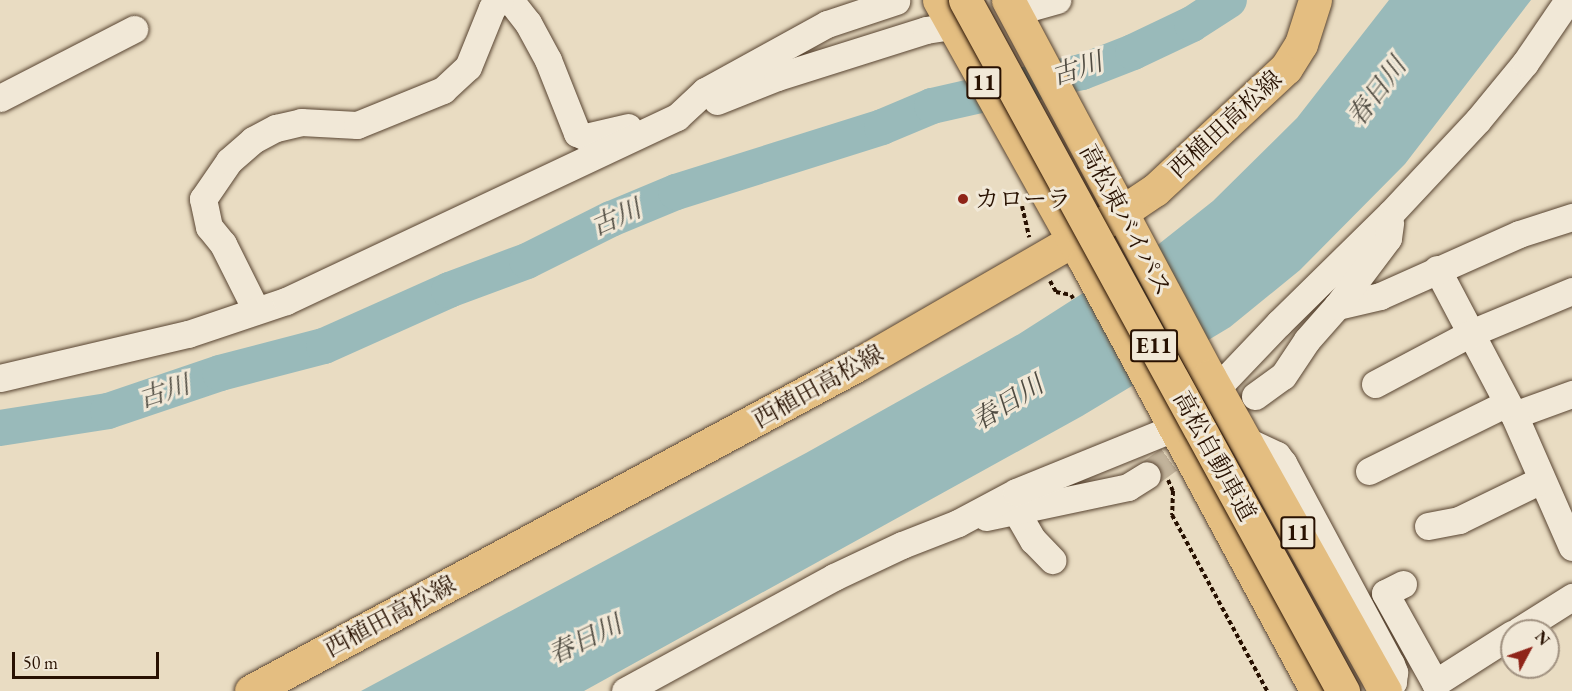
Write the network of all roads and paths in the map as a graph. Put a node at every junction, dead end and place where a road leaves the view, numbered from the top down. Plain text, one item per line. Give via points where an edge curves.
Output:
1 (500, 0) edge
2 (510, 0) edge
3 (838, 0) edge
4 (896, 0) edge
5 (1057, 0) edge
6 (1568, 0) edge
7 (1315, 3) edge
8 (1008, 9) edge
9 (954, 16) edge
10 (134, 29) dead end
11 (814, 32) junction
12 (0, 98) edge
13 (666, 122) junction
14 (1021, 203) dead end
15 (1391, 213) junction
16 (1572, 217) edge
17 (1128, 222) junction
18 (1080, 251) junction
19 (1040, 260) junction
20 (1437, 269) junction
21 (316, 288) junction
22 (1572, 291) edge
23 (1071, 295) dead end
24 (251, 300) junction
25 (1337, 306) junction
26 (1471, 333) junction
27 (149, 342) junction
28 (0, 368) edge
29 (27, 372) junction
30 (0, 378) edge
31 (1213, 382) junction
32 (1375, 384) dead end
33 (1572, 393) edge
34 (1255, 396) dead end
35 (1510, 409) junction
36 (1169, 417) junction
37 (1369, 471) dead end
38 (1156, 474) joint
39 (1541, 480) junction
40 (1016, 511) junction
41 (958, 523) junction
42 (1428, 526) dead end
43 (1572, 547) edge
44 (1052, 560) dead end
45 (1403, 584) dead end
46 (1572, 597) edge
47 (1537, 619) edge
48 (1500, 643) edge
49 (1438, 687) edge
50 (251, 691) edge
51 (625, 691) edge
52 (1267, 691) edge
53 (1317, 691) edge
54 (1343, 691) edge
55 (1363, 691) edge
56 (1386, 691) edge

1 - 24 street via 492,8 468,67 443,90 357,125 301,122 276,128 253,140 229,161 203,199 209,227 223,244
2 - 13 street via 548,60 577,133 585,137 650,121
3 - 11 street via 806,15
4 - 11 street
5 - 8 street
6 - 15 street via 1525,63 1478,120
7 - 17 main road, 西植田高松線 via 1300,44 1286,68 1155,190
8 - 17 main road, 高松東バイパス / 11
8 - 55 main road, 高松自動車道 / E11 via 1233,457
9 - 13 street via 926,30 777,77
9 - 18 main road, 11 via 1008,127
9 - 54 main road, 高松自動車道 / E11, bridge
10 - 12 street
11 - 13 street via 705,92
13 - 21 street
14 - 19 path via 1029,239
15 - 25 street via 1388,238
15 - 31 street
16 - 20 street via 1519,234
17 - 18 main road, 西植田高松線
17 - 31 main road, 高松東バイパス / 11
18 - 19 main road, 西植田高松線
18 - 36 main road, 11
19 - 23 path via 1056,292
19 - 50 main road, 西植田高松線 via 847,371
20 - 25 street via 1380,296
20 - 26 street
21 - 24 street
21 - 27 street via 188,334
22 - 26 street
24 - 27 street
25 - 34 street via 1283,376
26 - 32 street
26 - 35 street
27 - 29 street
28 - 29 street
29 - 30 street
31 - 56 main road, 高松東バイパス / 11
33 - 35 street
35 - 37 street
35 - 39 street
36 - 41 street
36 - 53 main road, 11
38 - 40 street via 1128,487
38 - 52 path via 1173,491 1172,515
39 - 42 street via 1459,520
39 - 43 street
40 - 41 street
40 - 44 street via 1033,540
41 - 51 street via 834,577
45 - 49 street via 1385,593
46 - 47 street
48 - 49 street

